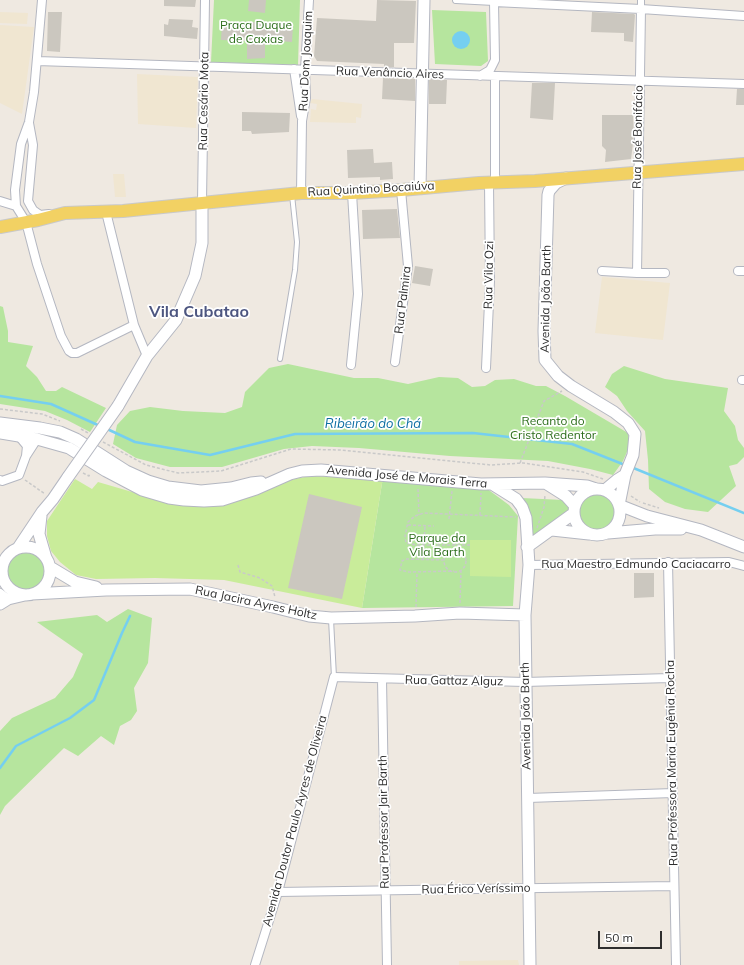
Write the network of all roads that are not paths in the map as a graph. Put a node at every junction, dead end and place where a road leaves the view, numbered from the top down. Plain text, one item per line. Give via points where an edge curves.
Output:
1 (42, 0) edge
2 (205, 0) edge
3 (309, 0) edge
4 (424, 0) edge
5 (456, 0) edge
6 (641, 0) edge
7 (494, 1) edge
8 (641, 9) junction
9 (744, 16) edge
10 (37, 61) junction
11 (205, 66) junction
12 (294, 69) junction
13 (305, 70) junction
14 (423, 74) junction
15 (477, 76) junction
16 (495, 77) junction
17 (639, 82) junction
18 (744, 84) edge
19 (302, 121) junction
20 (29, 122) junction
21 (744, 164) edge
22 (638, 172) junction
23 (569, 177) junction
24 (535, 181) junction
25 (492, 183) junction
26 (420, 188) junction
27 (401, 190) junction
28 (352, 192) junction
29 (297, 193) junction
30 (548, 195) junction
31 (0, 201) edge
32 (202, 202) junction
33 (17, 207) junction
34 (106, 212) junction
35 (64, 213) junction
36 (26, 222) junction
37 (4, 226) edge
38 (602, 271) dead end
39 (637, 273) junction
40 (665, 273) dead end
41 (134, 325) junction
42 (146, 356) junction
43 (280, 359) dead end
44 (395, 362) dead end
45 (351, 365) dead end
46 (486, 368) dead end
47 (0, 423) edge
48 (0, 433) edge
49 (18, 435) junction
50 (37, 439) junction
51 (26, 456) junction
52 (625, 475) junction
53 (0, 480) edge
54 (272, 482) junction
55 (545, 483) junction
56 (486, 484) junction
57 (600, 490) junction
58 (619, 505) junction
59 (574, 510) junction
60 (42, 512) junction
61 (552, 530) junction
62 (700, 530) junction
63 (608, 533) junction
64 (590, 534) junction
65 (529, 546) junction
66 (744, 547) edge
67 (18, 548) junction
68 (48, 562) junction
69 (668, 562) junction
70 (529, 565) junction
71 (744, 566) edge
72 (1, 576) edge
73 (106, 590) junction
74 (28, 595) junction
75 (3, 599) edge
76 (525, 615) junction
77 (332, 618) junction
78 (334, 677) junction
79 (670, 678) junction
80 (382, 679) junction
81 (525, 682) junction
82 (672, 793) junction
83 (528, 798) junction
84 (674, 886) junction
85 (529, 888) junction
86 (385, 890) junction
87 (278, 892) junction
88 (255, 965) edge
89 (387, 965) edge
90 (530, 965) edge
91 (676, 965) edge

1 - 10 street
2 - 11 street, Rua Cesário Mota
3 - 13 street, Rua Dom Joaquim
4 - 14 main road
5 - 7 street
6 - 8 street, Rua José Bonifácio
7 - 8 street
7 - 15 street via 494,60 490,70
8 - 9 street
8 - 17 street, Rua José Bonifácio
10 - 11 street, Rua Venâncio Aires
10 - 20 street
11 - 12 street, Rua Venâncio Aires
11 - 32 street, Rua Cesário Mota
12 - 13 street, Rua Venâncio Aires
12 - 19 street, Rua Dom Joaquim
13 - 14 street, Rua Venâncio Aires
13 - 19 street, Rua Dom Joaquim via 306,98
14 - 15 street, Rua Venâncio Aires
14 - 26 main road
15 - 16 street, Rua Venâncio Aires
16 - 17 street, Rua Venâncio Aires
16 - 25 street, Rua Vila Ozi
17 - 18 street, Rua Venâncio Aires
17 - 22 street, Rua José Bonifácio
19 - 29 street, Rua Dom Joaquim
20 - 33 street via 21,144 15,190
20 - 35 street via 33,145 28,200 40,215
21 - 22 main road, Rua Quintino Bocaiúva
22 - 23 main road, Rua Quintino Bocaiúva
22 - 39 street, Rua José Bonifácio
23 - 24 main road, Rua Quintino Bocaiúva
23 - 30 main road via 556,183
24 - 25 main road, Rua Quintino Bocaiúva
24 - 30 main road
25 - 26 main road, Rua Quintino Bocaiúva
25 - 46 street, Rua Vila Ozi
26 - 27 main road, Rua Quintino Bocaiúva
27 - 28 main road, Rua Quintino Bocaiúva
27 - 44 street, Rua Palmira via 408,266
28 - 29 main road, Rua Quintino Bocaiúva
28 - 45 street via 358,294
29 - 32 main road, Rua Quintino Bocaiúva
29 - 43 lane via 295,270
30 - 52 main road, Avenida João Barth via 545,360 558,376 571,386 628,423 635,434 633,455
31 - 33 street
32 - 34 main road, Rua Quintino Bocaiúva
32 - 42 main road via 202,243 195,276 176,320
33 - 36 street
33 - 37 street via 17,215 13,222
34 - 35 main road, Rua Quintino Bocaiúva
34 - 41 street
35 - 36 main road, Rua Quintino Bocaiúva
36 - 37 main road, Rua Quintino Bocaiúva
36 - 41 street via 37,264 61,336 69,351 77,353
38 - 39 street
39 - 40 street
41 - 42 street
42 - 60 main road, bridge via 118,406
47 - 54 main road, Avenida José de Morais Terra via 60,432 76,439 126,471 168,487 201,491
48 - 49 main road, Avenida José de Morais Terra
49 - 50 main road, Avenida José de Morais Terra
49 - 51 street via 27,446
50 - 51 street
50 - 54 main road, Avenida José de Morais Terra via 69,448 106,472 142,490 169,498 222,500
51 - 53 street via 19,475
52 - 57 main road
52 - 58 main road, Avenida João Barth
54 - 56 main road, Avenida José de Morais Terra via 296,472 321,470
55 - 56 main road, Avenida José de Morais Terra
55 - 57 main road, Avenida José de Morais Terra via 587,486
55 - 59 main road via 566,496
56 - 65 main road, Avenida João Barth via 516,498 526,518
57 - 58 main road via 609,492
57 - 59 main road via 586,491 580,496
58 - 62 main road via 647,516
58 - 63 main road via 619,520
59 - 61 main road
59 - 64 main road via 577,524
60 - 67 main road
60 - 68 main road via 39,534
61 - 64 main road
61 - 65 main road
62 - 63 main road via 655,529
62 - 66 main road
63 - 64 main road
65 - 70 main road, Avenida João Barth
67 - 68 main road via 34,548 41,552
67 - 72 main road via 6,558
68 - 73 main road via 75,582
68 - 74 main road via 49,580 39,591
69 - 70 street, Rua Maestro Edmundo Caciacarro
69 - 71 street, Rua Maestro Edmundo Caciacarro via 729,562
69 - 79 street, Rua Professora Maria Eugênia Rocha
70 - 76 main road, Avenida João Barth
72 - 74 main road via 17,593
73 - 74 main road
73 - 77 main road, Rua Jacira Ayres Holtz via 190,589 309,616
74 - 75 main road
76 - 77 main road, Rua Jacira Ayres Holtz via 460,612
76 - 81 main road, Avenida João Barth
77 - 78 lane
78 - 80 street, Rua Gattaz Alguz
78 - 87 street, Avenida Doutor Paulo Ayres de Oliveira
79 - 81 street, Rua Gattaz Alguz
79 - 82 street, Rua Professora Maria Eugênia Rocha
80 - 81 street, Rua Gattaz Alguz
80 - 86 street, Rua Professor Jair Barth
81 - 83 main road, Avenida João Barth
82 - 83 street
82 - 84 street, Rua Professora Maria Eugênia Rocha
83 - 85 main road, Avenida João Barth
84 - 85 street, Rua Érico Veríssimo
84 - 91 street, Rua Professora Maria Eugênia Rocha
85 - 86 street, Rua Érico Veríssimo
85 - 90 main road, Avenida João Barth
86 - 87 street, Rua Érico Veríssimo
86 - 89 street, Rua Professor Jair Barth
87 - 88 street, Avenida Doutor Paulo Ayres de Oliveira

